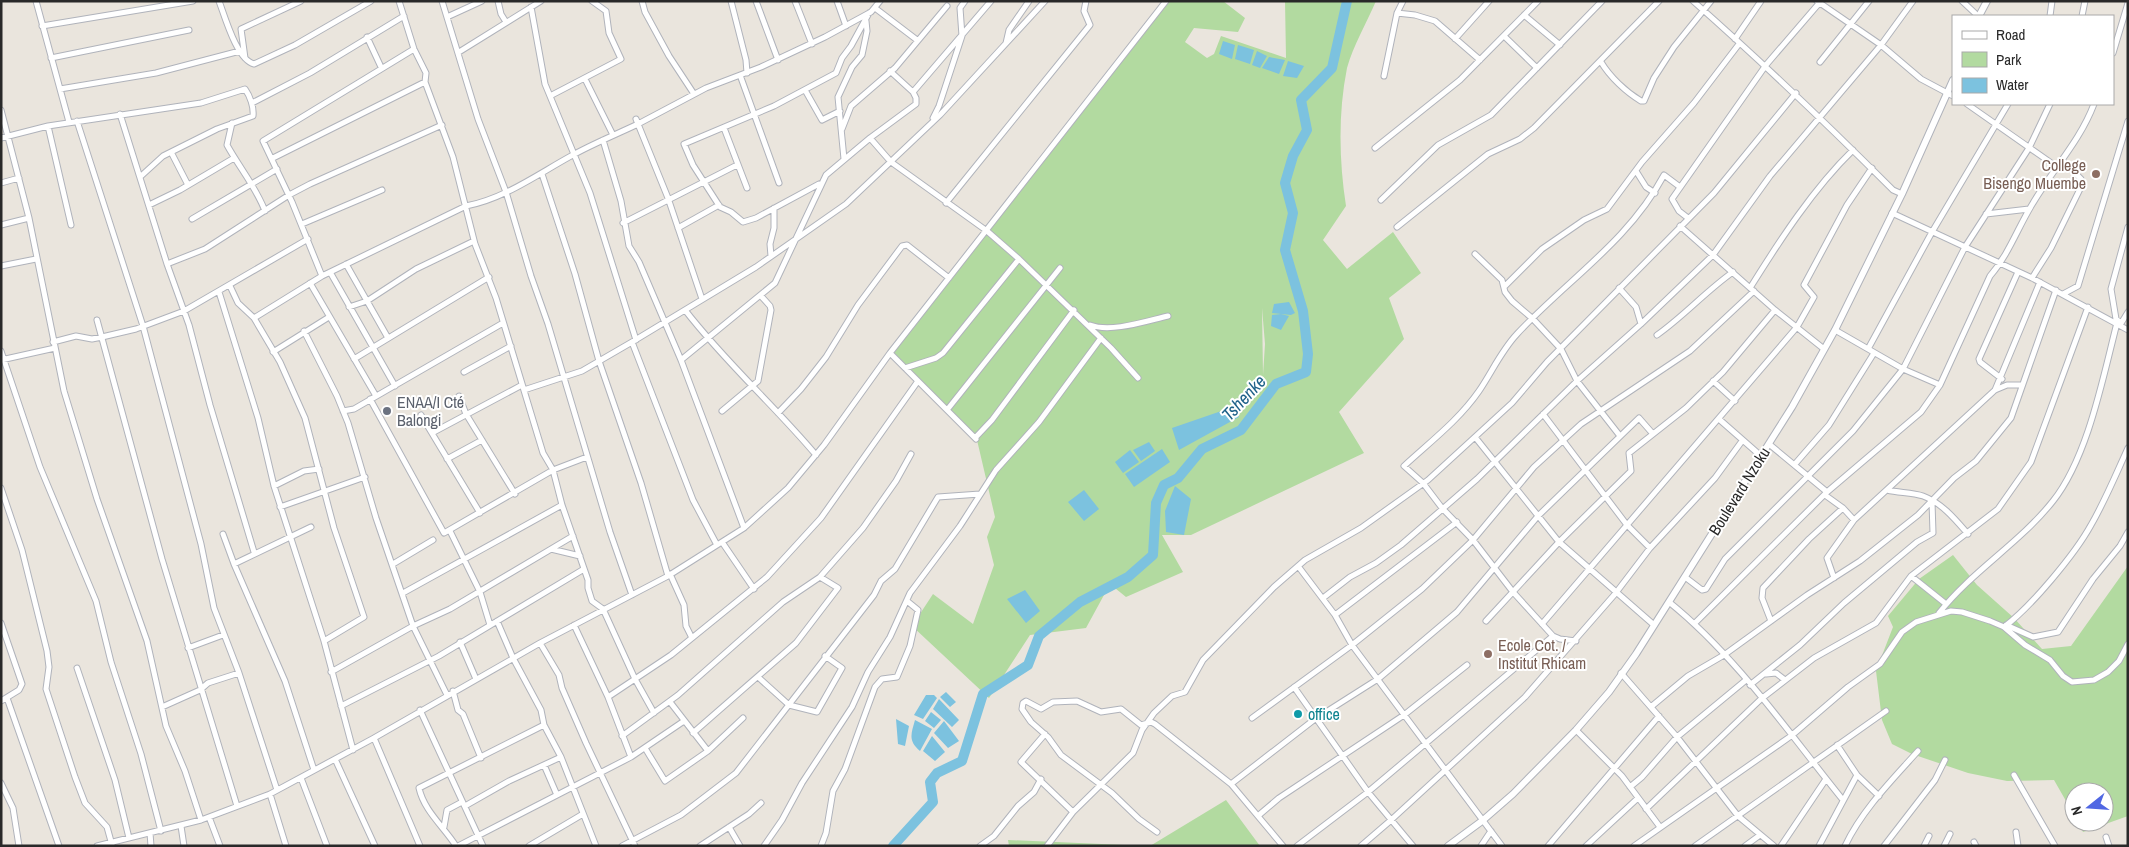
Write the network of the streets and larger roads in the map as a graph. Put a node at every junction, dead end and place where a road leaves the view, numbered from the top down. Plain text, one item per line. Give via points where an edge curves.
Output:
1 (36, 1) edge
2 (194, 1) edge
3 (219, 1) edge
4 (301, 1) edge
5 (371, 1) edge
6 (399, 1) edge
7 (442, 1) edge
8 (482, 1) edge
9 (498, 1) edge
10 (541, 1) edge
11 (592, 1) edge
12 (642, 1) edge
13 (731, 1) edge
14 (756, 1) edge
15 (795, 1) edge
16 (837, 1) edge
17 (880, 1) edge
18 (965, 1) edge
19 (991, 1) edge
20 (1028, 1) edge
21 (1045, 1) edge
22 (1086, 1) edge
23 (1166, 1) edge
24 (1403, 1) edge
25 (1489, 1) edge
26 (1538, 1) edge
27 (1602, 1) edge
28 (1659, 1) edge
29 (1693, 1) edge
30 (1711, 1) edge
31 (1761, 1) edge
32 (1869, 1) edge
33 (1913, 1) edge
34 (1962, 1) edge
35 (1987, 1) edge
36 (2052, 1) edge
37 (2085, 1) edge
38 (1819, 2) edge
39 (2128, 2) edge
40 (947, 6) dead end
41 (531, 7) junction
42 (875, 8) junction
43 (1703, 10) junction
44 (869, 13) junction
45 (1397, 13) junction
46 (1524, 15) junction
47 (1978, 15) edge
48 (1980, 15) edge
49 (2050, 15) edge
50 (2082, 15) edge
51 (404, 16) junction
52 (447, 17) junction
53 (866, 21) junction
54 (506, 22) junction
55 (1850, 23) junction
56 (42, 26) junction
57 (846, 26) junction
58 (189, 30) dead end
59 (962, 36) junction
60 (1504, 36) junction
61 (367, 38) junction
62 (1455, 39) junction
63 (1735, 39) junction
64 (917, 40) junction
65 (1006, 43) junction
66 (812, 44) junction
67 (1739, 44) junction
68 (1560, 45) junction
69 (1880, 46) junction
70 (414, 49) junction
71 (2114, 50) edge
72 (240, 51) junction
73 (459, 52) junction
74 (51, 58) junction
75 (245, 58) junction
76 (778, 60) junction
77 (1480, 60) junction
78 (1601, 62) junction
79 (1820, 62) dead end
80 (1766, 65) junction
81 (382, 67) junction
82 (1537, 68) junction
83 (890, 72) junction
84 (747, 73) junction
85 (740, 75) junction
86 (1384, 76) dead end
87 (585, 79) junction
88 (425, 82) junction
89 (60, 89) junction
90 (805, 90) junction
91 (913, 92) junction
92 (1796, 93) junction
93 (694, 94) junction
94 (1950, 95) edge
95 (550, 96) junction
96 (252, 103) junction
97 (1969, 105) edge
98 (2007, 105) edge
99 (2050, 105) edge
100 (2094, 105) edge
101 (1, 110) edge
102 (840, 111) junction
103 (120, 114) junction
104 (752, 116) junction
105 (1820, 116) junction
106 (77, 121) junction
107 (2128, 121) edge
108 (69, 122) junction
109 (637, 122) junction
110 (232, 123) junction
111 (1996, 123) junction
112 (442, 125) junction
113 (48, 126) junction
114 (724, 128) junction
115 (842, 129) junction
116 (924, 130) junction
117 (613, 135) junction
118 (8, 136) junction
119 (1, 138) edge
120 (870, 138) junction
121 (604, 140) junction
122 (1375, 148) dead end
123 (2029, 148) junction
124 (1853, 150) junction
125 (171, 152) junction
126 (575, 154) junction
127 (234, 158) junction
128 (273, 158) junction
129 (844, 159) junction
130 (2062, 160) junction
131 (891, 162) junction
132 (738, 164) junction
133 (2056, 166) junction
134 (2068, 167) junction
135 (1872, 168) junction
136 (278, 169) junction
137 (1636, 171) junction
138 (542, 174) junction
139 (140, 177) junction
140 (19, 178) junction
141 (703, 181) junction
142 (1, 183) edge
143 (250, 183) junction
144 (779, 183) dead end
145 (820, 184) junction
146 (188, 185) junction
147 (1680, 186) junction
148 (747, 188) dead end
149 (382, 190) dead end
150 (506, 192) junction
151 (1654, 193) junction
152 (1902, 194) junction
153 (288, 195) junction
154 (1381, 200) dead end
155 (669, 202) junction
156 (946, 203) junction
157 (149, 205) junction
158 (719, 205) junction
159 (466, 206) junction
160 (774, 208) junction
161 (2029, 209) junction
162 (265, 211) junction
163 (1892, 213) junction
164 (1986, 214) junction
165 (29, 218) junction
166 (1688, 218) junction
167 (192, 219) dead end
168 (624, 223) junction
169 (1, 224) edge
170 (302, 224) junction
171 (71, 225) dead end
172 (1680, 226) junction
173 (1397, 227) dead end
174 (2128, 227) edge
175 (678, 228) junction
176 (987, 231) junction
177 (1932, 232) junction
178 (308, 240) junction
179 (797, 240) junction
180 (474, 241) junction
181 (1965, 247) junction
182 (1475, 254) dead end
183 (1713, 254) junction
184 (771, 256) junction
185 (36, 259) junction
186 (1019, 259) junction
187 (2001, 263) junction
188 (167, 264) junction
189 (346, 264) junction
190 (1, 266) edge
191 (1060, 268) dead end
192 (330, 272) junction
193 (1733, 272) junction
194 (2018, 272) junction
195 (322, 276) junction
196 (489, 277) junction
197 (949, 278) junction
198 (2032, 278) junction
199 (2040, 282) junction
200 (310, 283) junction
201 (1046, 284) junction
202 (230, 286) junction
203 (1504, 287) junction
204 (1619, 288) junction
205 (1752, 289) junction
206 (2056, 290) junction
207 (219, 292) junction
208 (2063, 294) junction
209 (760, 296) junction
210 (702, 299) junction
211 (367, 301) junction
212 (349, 307) junction
213 (2088, 307) junction
214 (685, 310) junction
215 (1074, 310) junction
216 (1775, 310) junction
217 (184, 311) junction
218 (2128, 312) edge
219 (1168, 316) dead end
220 (329, 317) junction
221 (254, 318) junction
222 (1533, 319) junction
223 (97, 320) dead end
224 (665, 322) junction
225 (504, 323) junction
226 (1087, 324) junction
227 (1641, 324) junction
228 (2119, 324) junction
229 (143, 326) junction
230 (1797, 327) junction
231 (1835, 330) junction
232 (2128, 330) edge
233 (304, 331) junction
234 (1657, 336) dead end
235 (102, 337) junction
236 (388, 338) junction
237 (1101, 338) junction
238 (707, 340) junction
239 (634, 341) junction
240 (53, 342) junction
241 (374, 346) junction
242 (511, 346) junction
243 (54, 348) junction
244 (1561, 349) junction
245 (1824, 349) junction
246 (1868, 349) junction
247 (1, 351) edge
248 (273, 352) junction
249 (890, 353) junction
250 (1874, 353) junction
251 (2, 359) edge
252 (354, 359) junction
253 (682, 360) junction
254 (599, 361) junction
255 (905, 368) junction
256 (1903, 369) junction
257 (464, 372) dead end
258 (563, 377) junction
259 (1138, 378) dead end
260 (2002, 379) junction
261 (918, 381) junction
262 (1577, 381) junction
263 (1713, 381) junction
264 (2022, 384) junction
265 (1940, 385) junction
266 (395, 386) junction
267 (752, 387) junction
268 (523, 388) junction
269 (1995, 390) junction
270 (376, 396) junction
271 (459, 396) dead end
272 (370, 399) junction
273 (1735, 401) junction
274 (947, 410) junction
275 (343, 411) junction
276 (722, 411) dead end
277 (350, 412) junction
278 (1599, 412) junction
279 (778, 413) junction
280 (466, 414) junction
281 (1543, 414) junction
282 (421, 415) dead end
283 (1720, 420) junction
284 (348, 423) junction
285 (432, 433) junction
286 (1653, 434) junction
287 (1620, 436) junction
288 (1475, 437) junction
289 (482, 440) junction
290 (1563, 441) junction
291 (1742, 441) junction
292 (1769, 444) junction
293 (2128, 448) edge
294 (911, 454) dead end
295 (816, 455) junction
296 (1761, 456) junction
297 (587, 457) junction
298 (447, 459) junction
299 (1496, 461) junction
300 (1795, 464) junction
301 (319, 469) junction
302 (553, 470) junction
303 (1584, 471) junction
304 (365, 477) junction
305 (1807, 477) junction
306 (1424, 483) junction
307 (274, 486) junction
308 (1516, 487) junction
309 (1, 488) edge
310 (1888, 490) junction
311 (325, 491) junction
312 (1826, 493) junction
313 (515, 494) junction
314 (980, 494) junction
315 (1606, 496) junction
316 (1932, 501) junction
317 (562, 505) junction
318 (280, 506) junction
319 (1442, 508) junction
320 (1843, 508) junction
321 (480, 513) junction
322 (1538, 516) junction
323 (1854, 520) junction
324 (1457, 522) junction
325 (1627, 524) junction
326 (310, 527) dead end
327 (744, 528) junction
328 (450, 531) junction
329 (224, 534) dead end
330 (1968, 534) junction
331 (2127, 535) edge
332 (573, 536) junction
333 (289, 538) junction
334 (434, 540) dead end
335 (1473, 540) junction
336 (1559, 542) junction
337 (720, 544) junction
338 (1650, 548) junction
339 (550, 549) junction
340 (254, 552) junction
341 (580, 556) junction
342 (464, 559) junction
343 (234, 564) junction
344 (393, 564) junction
345 (1298, 566) junction
346 (584, 569) junction
347 (1494, 569) junction
348 (1591, 569) junction
349 (669, 575) junction
350 (1911, 576) junction
351 (820, 577) junction
352 (1685, 577) junction
353 (1834, 578) junction
354 (754, 589) junction
355 (480, 592) junction
356 (1513, 592) junction
357 (403, 593) junction
358 (1616, 594) junction
359 (632, 595) junction
360 (1323, 598) junction
361 (907, 601) junction
362 (1669, 602) junction
363 (1946, 604) junction
364 (603, 609) junction
365 (1939, 614) junction
366 (1335, 615) junction
367 (497, 621) junction
368 (1486, 621) dead end
369 (1771, 621) junction
370 (1, 623) edge
371 (1695, 623) junction
372 (1542, 624) junction
373 (490, 625) junction
374 (574, 625) junction
375 (413, 626) junction
376 (1654, 626) junction
377 (2005, 626) junction
378 (223, 635) junction
379 (1552, 636) junction
380 (692, 638) junction
381 (324, 641) junction
382 (1576, 641) junction
383 (460, 642) junction
384 (540, 643) junction
385 (2128, 644) edge
386 (1352, 645) junction
387 (188, 648) junction
388 (1724, 655) junction
389 (439, 656) junction
390 (825, 656) junction
391 (513, 658) junction
392 (431, 660) junction
393 (1467, 665) dead end
394 (434, 666) junction
395 (77, 668) dead end
396 (331, 672) junction
397 (239, 673) junction
398 (1621, 673) junction
399 (758, 677) junction
400 (1761, 677) junction
401 (476, 679) junction
402 (1378, 679) junction
403 (635, 680) junction
404 (1785, 680) junction
405 (1748, 682) junction
406 (1294, 687) junction
407 (200, 690) junction
408 (453, 691) junction
409 (447, 695) junction
410 (608, 697) junction
411 (7, 698) junction
412 (1761, 699) junction
413 (1, 701) edge
414 (670, 702) junction
415 (789, 705) junction
416 (341, 706) junction
417 (1652, 706) junction
418 (162, 708) junction
419 (420, 710) junction
420 (1886, 711) dead end
421 (654, 713) junction
422 (1404, 715) junction
423 (1659, 716) junction
424 (743, 718) dead end
425 (1252, 718) dead end
426 (1314, 719) junction
427 (684, 721) junction
428 (1147, 722) junction
429 (544, 725) junction
430 (1576, 730) junction
431 (693, 733) junction
432 (1045, 734) junction
433 (622, 736) junction
434 (1791, 736) junction
435 (1677, 737) junction
436 (374, 738) junction
437 (1426, 744) junction
438 (1837, 745) junction
439 (645, 748) junction
440 (353, 750) junction
441 (708, 751) junction
442 (1918, 751) dead end
443 (1342, 755) junction
444 (560, 757) junction
445 (631, 757) junction
446 (481, 758) junction
447 (336, 760) junction
448 (1945, 760) dead end
449 (1694, 761) junction
450 (1812, 762) junction
451 (544, 765) junction
452 (1616, 769) junction
453 (314, 770) junction
454 (1446, 771) junction
455 (600, 772) junction
456 (448, 774) junction
457 (1857, 775) junction
458 (2014, 775) dead end
459 (301, 778) junction
460 (1826, 779) junction
461 (1041, 780) junction
462 (1, 783) edge
463 (1101, 784) junction
464 (1232, 784) junction
465 (573, 787) junction
466 (1630, 787) junction
467 (1716, 788) junction
468 (277, 790) junction
469 (1368, 792) junction
470 (270, 794) junction
471 (558, 794) junction
472 (1879, 796) junction
473 (1638, 798) junction
474 (1843, 800) junction
475 (761, 803) dead end
476 (464, 804) junction
477 (237, 806) junction
478 (1646, 809) junction
479 (1072, 812) junction
480 (583, 814) junction
481 (1259, 815) junction
482 (1738, 816) junction
483 (209, 817) junction
484 (201, 820) junction
485 (1390, 821) junction
486 (1482, 821) junction
487 (181, 826) junction
488 (444, 827) junction
489 (728, 827) junction
490 (1660, 827) junction
491 (161, 831) junction
492 (1490, 831) junction
493 (1157, 832) dead end
494 (2016, 832) dead end
495 (150, 833) junction
496 (1950, 834) dead end
497 (478, 835) junction
498 (1760, 835) junction
499 (1929, 836) dead end
500 (2106, 837) dead end
501 (129, 838) junction
502 (632, 839) junction
503 (112, 845) edge
504 (19, 846) edge
505 (59, 846) edge
506 (97, 846) edge
507 (151, 846) edge
508 (184, 846) edge
509 (220, 846) edge
510 (286, 846) edge
511 (327, 846) edge
512 (375, 846) edge
513 (420, 846) edge
514 (457, 846) edge
515 (483, 846) edge
516 (529, 846) edge
517 (596, 846) edge
518 (622, 846) edge
519 (635, 846) edge
520 (700, 846) edge
521 (740, 846) edge
522 (764, 846) edge
523 (821, 846) edge
524 (980, 846) edge
525 (1047, 846) edge
526 (1283, 846) edge
527 (1297, 846) edge
528 (1361, 846) edge
529 (1413, 846) edge
530 (1448, 846) edge
531 (1481, 846) edge
532 (1502, 846) edge
533 (1548, 846) edge
534 (1586, 846) edge
535 (1634, 846) edge
536 (1695, 846) edge
537 (1745, 846) edge
538 (1774, 846) edge
539 (1781, 846) edge
540 (1820, 846) edge
541 (1845, 846) edge
542 (1884, 846) edge
543 (1924, 846) edge
544 (1944, 846) edge
545 (2018, 846) edge
546 (2056, 846) edge
547 (2109, 846) edge

1 - 56 street
2 - 56 street
3 - 72 street
4 - 75 street via 241,29
5 - 75 street via 273,57 254,64
6 - 51 street
7 - 52 street
8 - 52 street
9 - 54 street
10 - 41 street
11 - 87 street via 606,11 609,33 621,58
12 - 93 street via 668,56
13 - 84 street
14 - 76 street
15 - 66 street
16 - 57 street
17 - 42 street
18 - 59 street via 960,8
19 - 59 street
20 - 65 street via 1009,30
21 - 65 street
22 - 156 street via 1084,11 1090,26
23 - 176 street
24 - 45 street
25 - 62 street
26 - 46 street
27 - 68 street
28 - 78 street
29 - 43 street
30 - 43 street
31 - 63 street
32 - 55 street
33 - 69 street
34 - 47 street
35 - 48 street
36 - 49 street
37 - 50 street
38 - 55 street
38 - 80 street
39 - 71 street
40 - 64 street
41 - 54 street
41 - 95 street
42 - 44 street
42 - 64 street
43 - 63 street
43 - 78 street via 1663,63 1644,101 1632,96
44 - 53 street
44 - 57 street
45 - 62 street via 1435,20
45 - 86 street
46 - 60 street
46 - 68 street
51 - 61 street
51 - 70 street
52 - 73 street
53 - 90 street via 836,73
53 - 102 street via 863,51 839,93
54 - 73 street
55 - 69 street
55 - 79 street
56 - 74 street
57 - 66 street
58 - 74 street
59 - 91 street
59 - 116 street via 936,112
60 - 77 street
60 - 82 street
61 - 81 street
61 - 96 street
62 - 77 street
63 - 67 street
64 - 83 street
65 - 116 street
66 - 76 street
67 - 80 street
67 - 137 street
68 - 82 street
69 - 94 street via 1921,79
69 - 105 street
70 - 81 street
70 - 88 street via 426,73
72 - 75 street
72 - 89 street via 156,73
73 - 150 street via 478,119
74 - 89 street
76 - 84 street
77 - 122 street
78 - 173 street via 1534,128 1520,139 1488,154
80 - 92 street
80 - 147 street
81 - 128 street via 264,140
82 - 154 street via 1491,115 1438,145
83 - 91 street
83 - 115 street via 852,106
84 - 85 street
85 - 93 street
85 - 104 street
87 - 95 street
87 - 117 street
88 - 112 street
88 - 128 street
89 - 108 street
90 - 102 street via 822,120
90 - 104 street
91 - 120 street via 916,104
92 - 105 street
92 - 166 street via 1730,174
93 - 109 street
94 - 152 street, Boulevard Nzoku
95 - 126 street
96 - 103 street via 245,89 201,103
96 - 110 street via 253,116
97 - 111 street
98 - 111 street
99 - 123 street
100 - 130 street via 2084,128
101 - 118 street
102 - 115 street
103 - 106 street
103 - 139 street
104 - 114 street
104 - 144 street
105 - 124 street
105 - 183 street via 1770,176
106 - 108 street
106 - 229 street
107 - 208 street via 2078,286
108 - 113 street
109 - 117 street
109 - 155 street
110 - 125 street
110 - 127 street via 226,143
111 - 123 street
111 - 177 street
112 - 153 street
112 - 159 street
113 - 118 street
113 - 171 street
114 - 132 street
114 - 141 street via 684,144
115 - 129 street
116 - 131 street
117 - 121 street
118 - 119 street
118 - 140 street
120 - 129 street
120 - 131 street
121 - 126 street
121 - 168 street
123 - 133 street
123 - 164 street
124 - 135 street
124 - 205 street via 1815,194
125 - 139 street via 157,160
125 - 146 street
126 - 138 street
126 - 239 street via 602,228
127 - 143 street
127 - 146 street
128 - 136 street
129 - 145 street
130 - 133 street
130 - 134 street
131 - 156 street
131 - 179 street via 846,204
132 - 141 street
132 - 148 street
133 - 134 street
133 - 161 street
134 - 198 street via 2081,179 2082,185 2051,248
135 - 152 street via 1893,190
135 - 230 street via 1847,204 1804,285 1814,297
136 - 143 street
136 - 153 street
137 - 151 street via 1643,184
137 - 203 street via 1607,209 1584,220 1542,249
138 - 150 street
138 - 254 street
139 - 157 street
140 - 142 street
140 - 165 street
141 - 155 street
141 - 158 street
143 - 162 street
143 - 167 street
145 - 160 street
145 - 179 street
146 - 157 street
147 - 151 street via 1664,175
147 - 166 street via 1672,200
149 - 170 street
150 - 159 street
150 - 258 street
151 - 222 street via 1626,229
152 - 163 street, Boulevard Nzoku
153 - 162 street
153 - 170 street
155 - 168 street
155 - 175 street
156 - 176 street
157 - 188 street
158 - 160 street via 744,222
158 - 175 street
159 - 180 street
159 - 189 street
160 - 184 street
161 - 164 street
161 - 187 street
162 - 188 street via 206,249
163 - 177 street
163 - 231 street, Boulevard Nzoku
164 - 181 street
165 - 169 street
165 - 185 street
166 - 172 street
168 - 224 street via 629,246
170 - 178 street
172 - 183 street
172 - 204 street
174 - 228 street via 2111,288
175 - 210 street
176 - 186 street
176 - 197 street
177 - 181 street
177 - 246 street
178 - 195 street
178 - 202 street
179 - 184 street
179 - 209 street via 775,283
180 - 196 street
180 - 211 street via 416,269
181 - 187 street
181 - 256 street
182 - 203 street via 1502,280
183 - 193 street
183 - 227 street
184 - 210 street
185 - 190 street
185 - 240 street
186 - 201 street
186 - 255 street via 943,353
187 - 194 street
187 - 265 street via 1990,276
188 - 217 street
189 - 192 street
189 - 211 street
191 - 201 street
192 - 195 street
192 - 212 street
193 - 205 street
193 - 234 street
194 - 198 street
194 - 260 street via 1979,359
195 - 200 street
196 - 225 street
196 - 236 street
197 - 249 street
197 - 279 street via 908,245 902,246 853,312 826,357
198 - 199 street
199 - 206 street
199 - 260 street
200 - 220 street
200 - 221 street
201 - 215 street
201 - 274 street
202 - 207 street
202 - 221 street via 238,303
203 - 222 street via 1512,301
204 - 227 street via 1636,307
204 - 244 street
205 - 216 street
205 - 278 street via 1690,351
206 - 208 street
206 - 264 street
207 - 217 street
207 - 307 street via 258,418
208 - 213 street
209 - 238 street
209 - 267 street via 770,310 758,381
210 - 214 street
211 - 212 street
211 - 236 street
212 - 241 street
213 - 228 street
213 - 330 street via 2031,462 1998,509
214 - 224 street
214 - 238 street
215 - 226 street
215 - 274 street via 976,439
216 - 230 street
216 - 263 street
217 - 229 street
217 - 340 street
218 - 228 street
219 - 226 street via 1100,328
220 - 233 street
220 - 252 street
221 - 248 street
222 - 244 street
222 - 306 street via 1516,335 1459,417 1404,466
223 - 235 street
224 - 239 street
224 - 253 street
225 - 242 street
225 - 266 street
226 - 237 street
227 - 262 street
228 - 232 street
228 - 363 street via 2084,440 2053,501
229 - 235 street
229 - 378 street
230 - 245 street
230 - 273 street
231 - 245 street, Boulevard Nzoku
231 - 246 street
233 - 248 street
233 - 275 street
235 - 240 street via 76,336
235 - 387 street
236 - 241 street
237 - 259 street
237 - 314 street
238 - 253 street
238 - 267 street
239 - 254 street
239 - 337 street via 693,500
240 - 243 street
241 - 252 street
241 - 266 street
242 - 257 street
242 - 268 street
243 - 251 street
243 - 418 street via 97,499 147,641
244 - 262 street
244 - 288 street via 1512,403
245 - 292 street, Boulevard Nzoku
246 - 250 street
247 - 251 street
248 - 301 street via 305,418
249 - 255 street
249 - 295 street
250 - 256 street
250 - 300 street via 1829,424
251 - 491 street via 40,467 96,601
252 - 270 street
253 - 327 street
254 - 258 street
254 - 349 street
255 - 261 street
256 - 265 street
256 - 305 street via 1853,431
258 - 268 street
258 - 297 street
260 - 269 street
261 - 274 street
261 - 354 street via 821,518
262 - 278 street
262 - 281 street
263 - 273 street
263 - 286 street via 1675,418
264 - 269 street
264 - 316 street via 2011,418 1976,460
265 - 312 street via 1921,412
266 - 270 street
267 - 276 street
267 - 279 street
268 - 280 street
268 - 302 street via 543,453
269 - 310 street
270 - 272 street
271 - 280 street
272 - 277 street
272 - 328 street via 442,531
273 - 283 street
275 - 277 street
275 - 284 street
277 - 284 street
278 - 287 street
278 - 290 street
279 - 295 street
280 - 285 street
280 - 289 street
281 - 290 street
281 - 299 street
282 - 285 street
283 - 291 street
283 - 325 street
284 - 304 street
285 - 298 street
286 - 287 street via 1640,418
286 - 315 street via 1629,453 1631,471
287 - 303 street
288 - 299 street
288 - 306 street
289 - 298 street
289 - 313 street
290 - 303 street
290 - 308 street
291 - 296 street
291 - 338 street via 1704,491
292 - 296 street, Boulevard Nzoku
292 - 300 street
293 - 377 street via 2091,526 2049,581
294 - 351 street via 864,528
295 - 327 street via 788,488
296 - 352 street, Boulevard Nzoku
297 - 302 street
297 - 359 street
298 - 321 street
299 - 308 street
299 - 319 street
300 - 305 street
301 - 307 street via 304,471
301 - 311 street
302 - 313 street
302 - 317 street
303 - 315 street
303 - 322 street
304 - 311 street
304 - 344 street
305 - 312 street
305 - 352 street via 1725,559 1706,589 1702,590
306 - 319 street
306 - 345 street
307 - 318 street
308 - 322 street
308 - 335 street
309 - 503 street via 22,550 47,651 46,689 83,799 107,827
310 - 316 street
310 - 323 street
311 - 318 street
311 - 381 street via 364,617
312 - 320 street
312 - 371 street
313 - 321 street
314 - 361 street
314 - 390 street via 938,497 895,569 881,581 874,595
315 - 325 street
315 - 336 street
316 - 330 street via 1945,509
316 - 353 street via 1882,544
316 - 400 street via 1933,533 1918,542
317 - 332 street
317 - 342 street
318 - 333 street
319 - 324 street
319 - 360 street via 1376,563 1350,577
320 - 323 street
320 - 369 street via 1763,588 1762,598
321 - 328 street
322 - 336 street
322 - 347 street
323 - 353 street via 1827,557
324 - 335 street
324 - 366 street
325 - 338 street
325 - 348 street
326 - 333 street
327 - 337 street
328 - 342 street
329 - 343 street
330 - 350 street
331 - 377 street via 2058,632 2033,637
332 - 339 street
332 - 341 street
333 - 340 street
333 - 381 street
334 - 344 street
335 - 347 street
335 - 386 street via 1422,589
336 - 348 street
336 - 356 street
337 - 349 street
337 - 354 street
338 - 358 street
339 - 341 street
339 - 355 street
340 - 343 street
341 - 346 street
342 - 355 street
342 - 357 street
343 - 453 street via 285,681
344 - 357 street
345 - 360 street
345 - 428 street via 1203,660 1184,692 1172,696
346 - 364 street via 592,601
346 - 367 street
347 - 356 street
347 - 402 street via 1457,612
348 - 358 street
348 - 372 street
349 - 359 street
349 - 380 street via 684,605 686,626
350 - 363 street
350 - 404 street via 1876,623 1814,658
351 - 399 street via 838,590 796,643
351 - 414 street via 783,602
352 - 362 street, Boulevard Nzoku
353 - 369 street
354 - 380 street
355 - 373 street
355 - 375 street
356 - 368 street
356 - 372 street
357 - 375 street
358 - 376 street
358 - 382 street
359 - 364 street
360 - 366 street
361 - 522 street via 852,707
361 - 523 street via 918,610 908,654 897,677 882,679 875,687 845,769 833,791
362 - 371 street
362 - 376 street, Boulevard Nzoku
363 - 365 street
364 - 374 street
364 - 403 street
365 - 377 street via 1962,612
365 - 434 street via 1909,626 1880,664
366 - 386 street
367 - 373 street
367 - 391 street
369 - 388 street
370 - 411 street via 22,684
371 - 388 street
372 - 379 street
373 - 383 street
374 - 384 street
374 - 410 street
375 - 392 street
375 - 396 street
376 - 398 street, Boulevard Nzoku
377 - 385 street via 2025,645 2050,660 2072,682 2094,680 2108,672 2119,661
378 - 387 street
378 - 397 street
379 - 382 street
379 - 437 street
380 - 403 street
381 - 396 street
382 - 454 street via 1525,698
383 - 389 street
383 - 401 street
384 - 391 street
384 - 455 street via 559,675
386 - 402 street
386 - 406 street
387 - 407 street
388 - 405 street
388 - 417 street via 1688,676
389 - 392 street
389 - 394 street
390 - 415 street
390 - 415 street via 842,668 819,711
391 - 401 street
391 - 429 street via 541,710
392 - 394 street
392 - 416 street
393 - 422 street
394 - 409 street
395 - 501 street via 115,780
396 - 416 street
397 - 407 street via 208,683
397 - 468 street
398 - 417 street
398 - 430 street, Boulevard Nzoku
399 - 415 street
399 - 431 street
400 - 404 street via 1776,673
400 - 405 street
401 - 408 street
402 - 422 street
402 - 426 street
403 - 410 street
403 - 421 street
404 - 412 street
405 - 412 street
405 - 435 street
406 - 425 street
406 - 426 street
407 - 418 street
407 - 477 street
408 - 409 street
408 - 446 street via 458,710 463,714
409 - 419 street
410 - 433 street
411 - 413 street
411 - 505 street
412 - 434 street
412 - 449 street
414 - 421 street
414 - 427 street
415 - 502 street via 728,781 681,815
416 - 440 street
417 - 423 street
418 - 484 street
419 - 436 street
419 - 456 street
420 - 438 street
421 - 433 street
422 - 437 street
422 - 443 street
423 - 435 street
423 - 452 street
424 - 441 street
426 - 443 street
426 - 464 street
427 - 431 street
427 - 439 street
428 - 432 street via 1141,725 1121,709 1101,712 1077,701 1053,702 1041,709 1024,702 1022,709
428 - 463 street via 1133,753
428 - 464 street via 1155,724
429 - 444 street
429 - 446 street
430 - 452 street
430 - 486 street, Boulevard Nzoku via 1514,794
431 - 441 street
432 - 461 street via 1021,762
432 - 463 street via 1061,755
433 - 445 street
434 - 450 street
434 - 467 street
435 - 449 street
435 - 466 street
436 - 440 street
436 - 513 street
437 - 454 street
437 - 469 street
438 - 450 street
438 - 457 street
439 - 441 street via 665,781
439 - 445 street
440 - 447 street
442 - 472 street
443 - 469 street
443 - 481 street
444 - 451 street
444 - 465 street
445 - 455 street
446 - 456 street
447 - 453 street
447 - 512 street
448 - 542 street via 1936,780
449 - 467 street
449 - 478 street
450 - 460 street
450 - 482 street
451 - 471 street
451 - 476 street
452 - 466 street
452 - 533 street
453 - 459 street
454 - 485 street
454 - 486 street
455 - 465 street
455 - 502 street
456 - 476 street
456 - 488 street via 419,790 431,814
457 - 472 street
457 - 474 street
458 - 546 street
459 - 468 street
459 - 511 street
460 - 474 street
460 - 539 street
461 - 479 street
461 - 524 street via 994,836
462 - 504 street via 13,808
463 - 479 street
463 - 493 street
464 - 481 street
465 - 471 street
465 - 480 street
466 - 473 street
467 - 482 street
467 - 490 street
468 - 470 street
469 - 485 street
469 - 527 street
470 - 477 street
470 - 510 street
471 - 497 street
472 - 541 street
473 - 478 street
473 - 534 street
474 - 540 street
475 - 489 street
476 - 488 street via 447,810
476 - 497 street
477 - 483 street
478 - 490 street
479 - 525 street
480 - 516 street
480 - 517 street
481 - 526 street
482 - 498 street
482 - 536 street
483 - 484 street
483 - 509 street
484 - 487 street
485 - 528 street
485 - 529 street
486 - 492 street
486 - 530 street, Boulevard Nzoku
487 - 491 street
487 - 508 street
488 - 514 street
489 - 520 street
489 - 521 street
490 - 535 street
491 - 495 street
492 - 531 street
492 - 532 street
494 - 545 street
495 - 501 street
495 - 507 street
496 - 544 street
497 - 514 street
497 - 515 street
498 - 537 street
498 - 538 street
499 - 543 street
500 - 547 street
501 - 503 street
502 - 518 street
502 - 519 street
503 - 506 street

